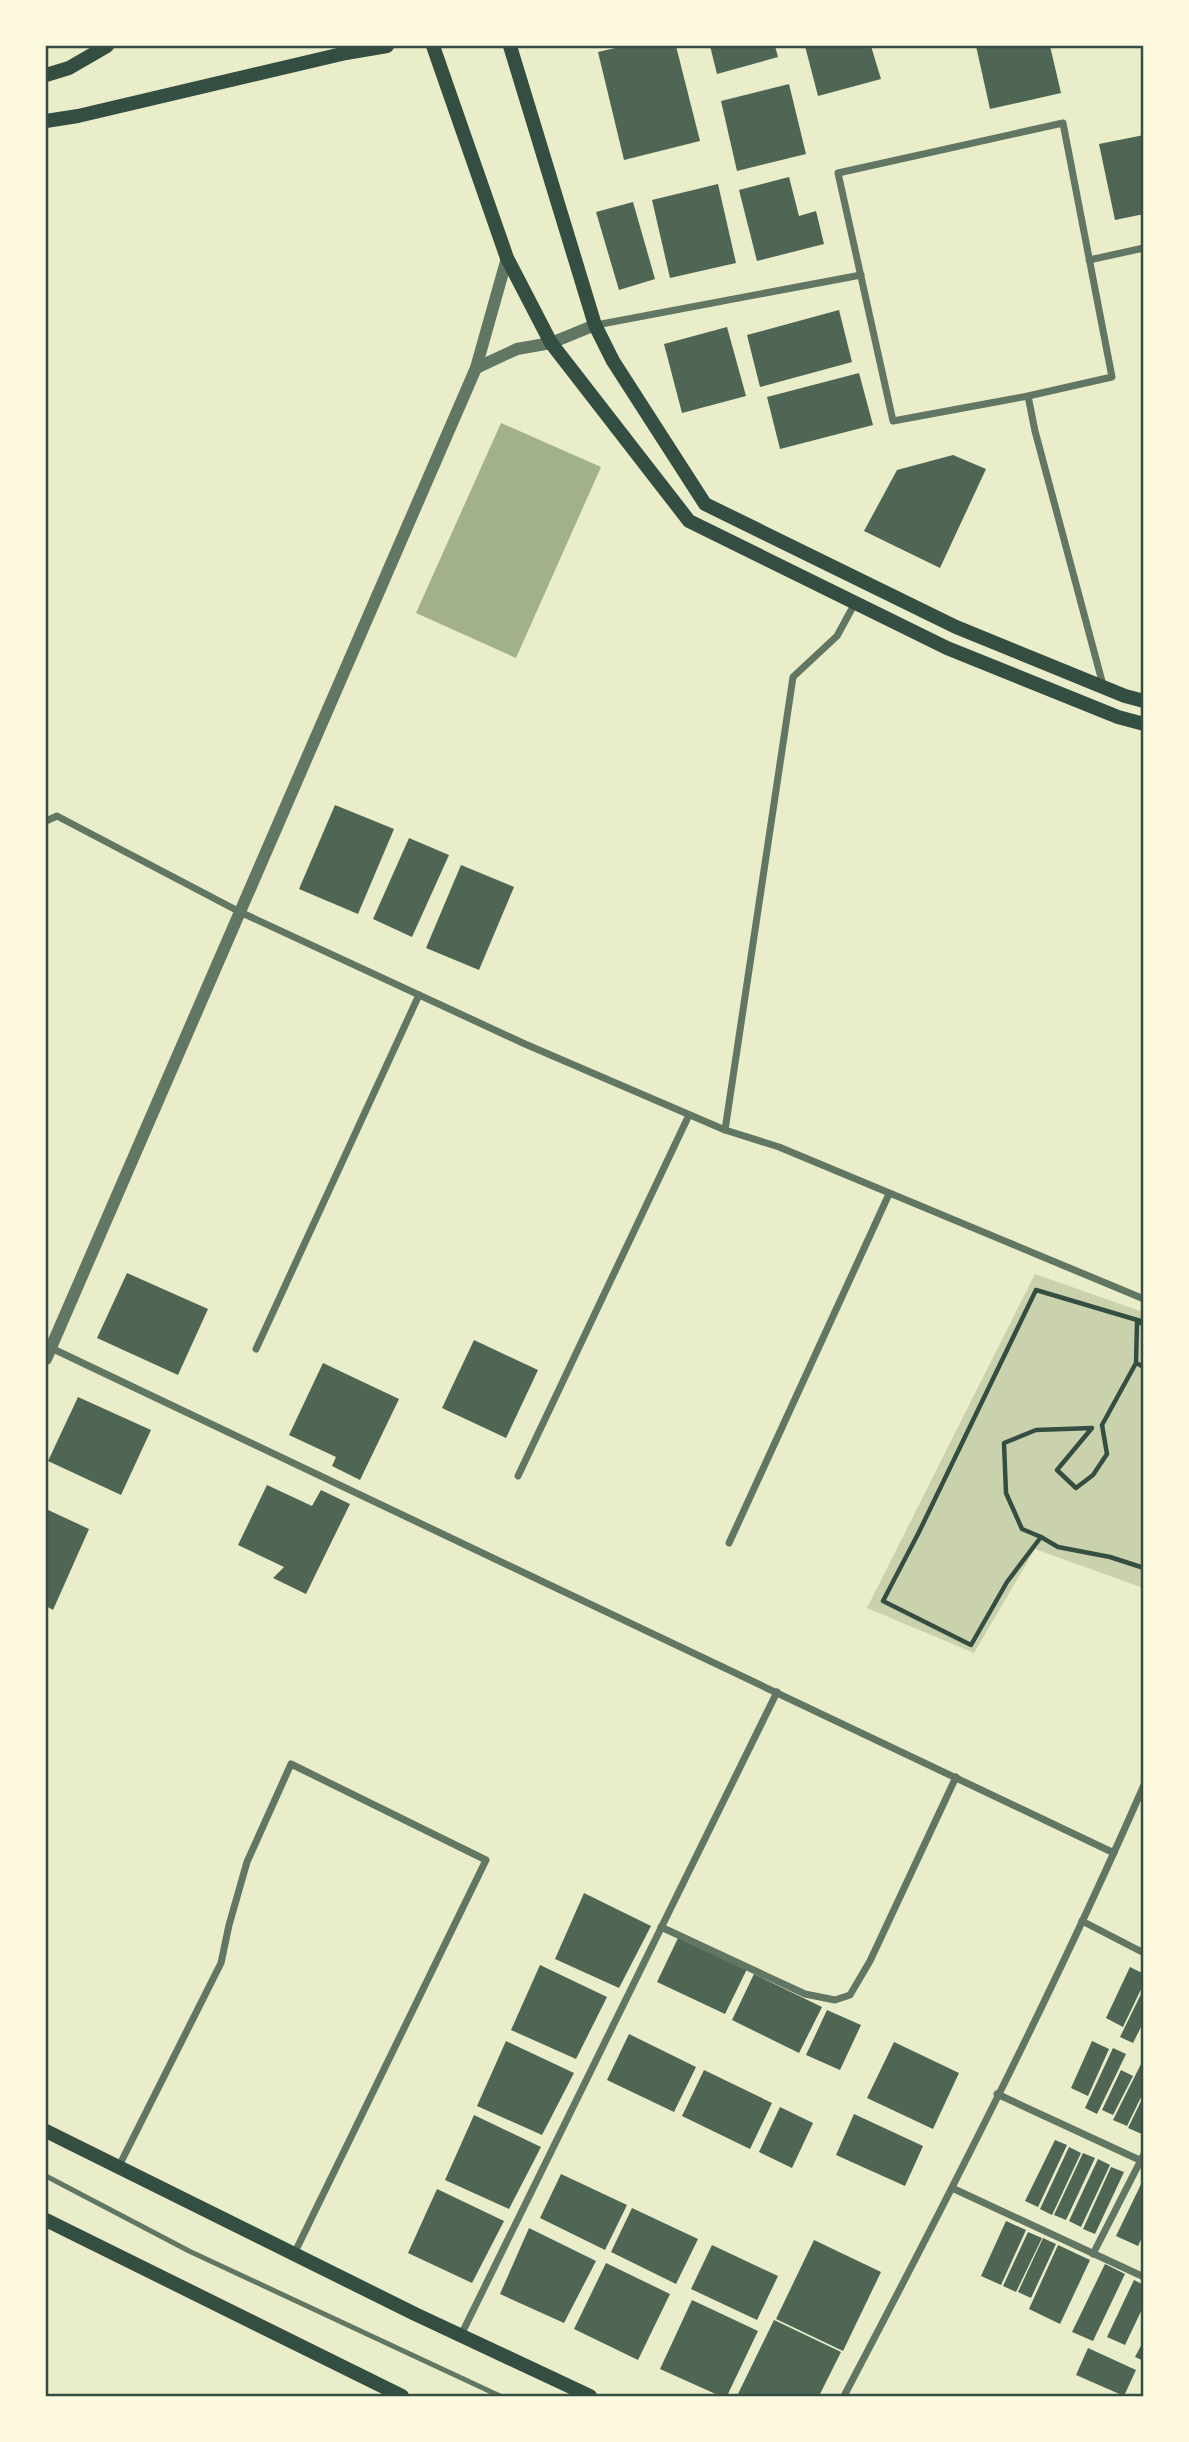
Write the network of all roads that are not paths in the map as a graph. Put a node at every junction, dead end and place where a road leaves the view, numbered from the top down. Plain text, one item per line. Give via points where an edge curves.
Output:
1 (107, 46) edge
2 (387, 46) edge
3 (433, 46) edge
4 (510, 46) edge
5 (46, 75) edge
6 (46, 121) edge
7 (1143, 248) edge
8 (507, 258) junction
9 (1089, 260) junction
10 (861, 275) junction
11 (595, 326) junction
12 (551, 343) junction
13 (477, 368) junction
14 (1028, 396) junction
15 (855, 603) junction
16 (1103, 687) junction
17 (1143, 701) edge
18 (1143, 724) edge
19 (46, 810) edge
20 (57, 816) junction
21 (46, 821) edge
22 (240, 912) junction
23 (419, 995) junction
24 (690, 1115) junction
25 (724, 1130) junction
26 (890, 1194) junction
27 (1143, 1299) edge
28 (256, 1349) dead end
29 (47, 1351) edge
30 (518, 1476) dead end
31 (729, 1544) dead end
32 (777, 1692) junction
33 (956, 1777) junction
34 (1143, 1785) edge
35 (1114, 1853) junction
36 (1082, 1921) junction
37 (661, 1927) junction
38 (1143, 1953) edge
39 (998, 2094) junction
40 (46, 2132) edge
41 (1142, 2159) edge
42 (119, 2166) junction
43 (46, 2176) edge
44 (952, 2188) junction
45 (46, 2220) edge
46 (294, 2253) junction
47 (1093, 2254) junction
48 (1143, 2277) edge
49 (461, 2335) junction
50 (402, 2396) edge
51 (500, 2396) edge
52 (590, 2396) edge
53 (845, 2396) edge

1 - 5 main road via 69,68
2 - 6 main road
3 - 8 main road
4 - 11 main road
7 - 9 street
8 - 12 main road
8 - 13 street
9 - 10 street via 1063,123 838,173
9 - 14 street via 1112,377
10 - 11 street
10 - 14 street via 893,421
11 - 12 street
11 - 16 main road via 705,504 956,627
12 - 13 street via 517,349
12 - 15 main road via 689,521
13 - 22 street
14 - 16 street
15 - 18 main road via 947,648
15 - 25 street via 837,636 793,677
16 - 17 main road
19 - 20 street
20 - 21 street
20 - 22 street
22 - 23 street
22 - 29 street
23 - 24 street
23 - 28 street
24 - 25 street
24 - 30 street
25 - 26 street via 779,1147
26 - 27 street
26 - 31 street
29 - 32 street
32 - 33 street
32 - 37 street
33 - 35 street
33 - 37 street via 850,1995 835,2000 805,1994
34 - 35 street
35 - 36 street
36 - 38 street
36 - 39 street
37 - 49 street
39 - 41 street
39 - 44 street
40 - 42 main road
41 - 47 street
42 - 46 main road
42 - 46 street via 221,1963 247,1862 291,1764 486,1860
43 - 51 lane via 189,2250
44 - 47 street
44 - 53 street
45 - 50 main road
46 - 49 main road
47 - 48 street
49 - 52 main road

